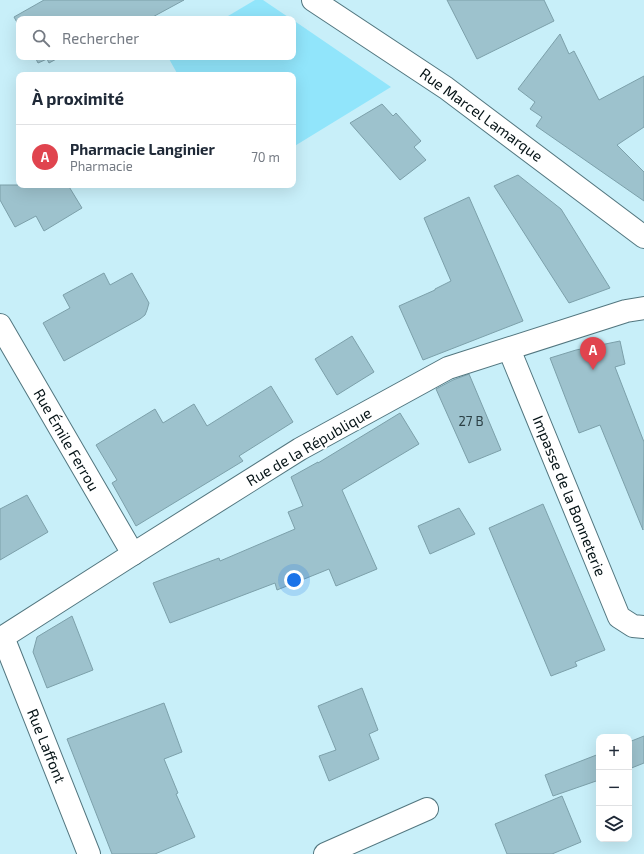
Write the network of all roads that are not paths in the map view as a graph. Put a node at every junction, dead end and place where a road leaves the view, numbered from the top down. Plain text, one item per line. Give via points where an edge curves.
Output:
1 (313, 0) edge
2 (644, 237) edge
3 (644, 308) edge
4 (0, 325) edge
5 (509, 349) junction
6 (133, 554) junction
7 (644, 627) edge
8 (2, 638) edge
9 (427, 809) dead end
10 (89, 854) edge
11 (326, 854) edge

1 - 2 street, Rue Marcel Lamarque via 446,88
3 - 5 street, Rue de la République via 626,311
4 - 6 street, Rue Émile Ferrou
5 - 6 street, Rue de la République via 448,368 300,449
5 - 7 street, Impasse de la Bonneterie via 619,617 633,626
6 - 8 street, Rue de la République
8 - 10 street, Rue Laffont
9 - 11 street

